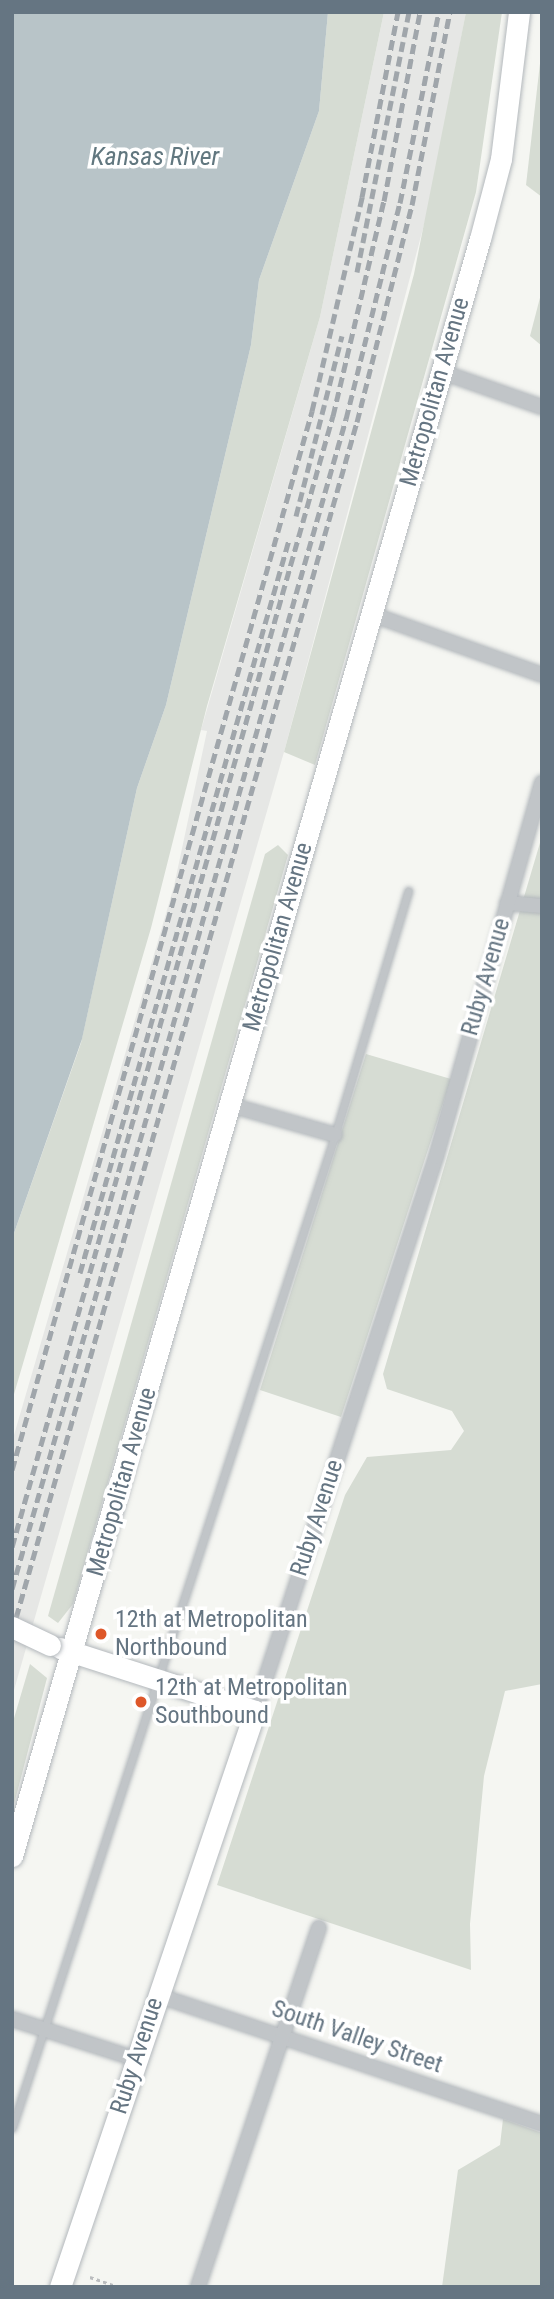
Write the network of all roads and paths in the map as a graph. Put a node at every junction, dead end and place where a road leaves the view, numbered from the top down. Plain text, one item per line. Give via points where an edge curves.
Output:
1 (519, 12) edge
2 (439, 371) junction
3 (542, 407) edge
4 (371, 614) junction
5 (542, 676) edge
6 (542, 783) edge
7 (408, 891) dead end
8 (507, 903) junction
9 (542, 906) edge
10 (230, 1105) junction
11 (335, 1135) junction
12 (12, 1627) edge
13 (73, 1653) junction
14 (159, 1682) junction
15 (256, 1711) junction
16 (12, 1856) edge
17 (318, 1928) dead end
18 (157, 1995) junction
19 (12, 2019) edge
20 (46, 2029) junction
21 (284, 2035) junction
22 (136, 2059) junction
23 (542, 2124) edge
24 (12, 2128) edge
25 (90, 2277) dead end
26 (60, 2287) edge
27 (119, 2287) edge
28 (198, 2287) edge

1 - 2 main road, Metropolitan Avenue via 501,159
2 - 3 street
2 - 4 main road, Metropolitan Avenue
4 - 5 street
4 - 10 main road, Metropolitan Avenue
6 - 8 street, Ruby Avenue
7 - 11 lane
8 - 9 street
8 - 15 street, Ruby Avenue via 436,1157
10 - 11 street
10 - 13 main road, Metropolitan Avenue
11 - 14 lane
12 - 13 main road, bridge
13 - 14 main road
13 - 16 main road, Metropolitan Avenue
14 - 15 main road
14 - 20 lane
15 - 18 main road, Ruby Avenue
17 - 21 street
18 - 21 street, South Valley Street
18 - 22 main road, Ruby Avenue
19 - 20 street
20 - 22 street
20 - 24 lane
21 - 23 street, South Valley Street
21 - 28 street
22 - 26 main road, Ruby Avenue
25 - 27 path

